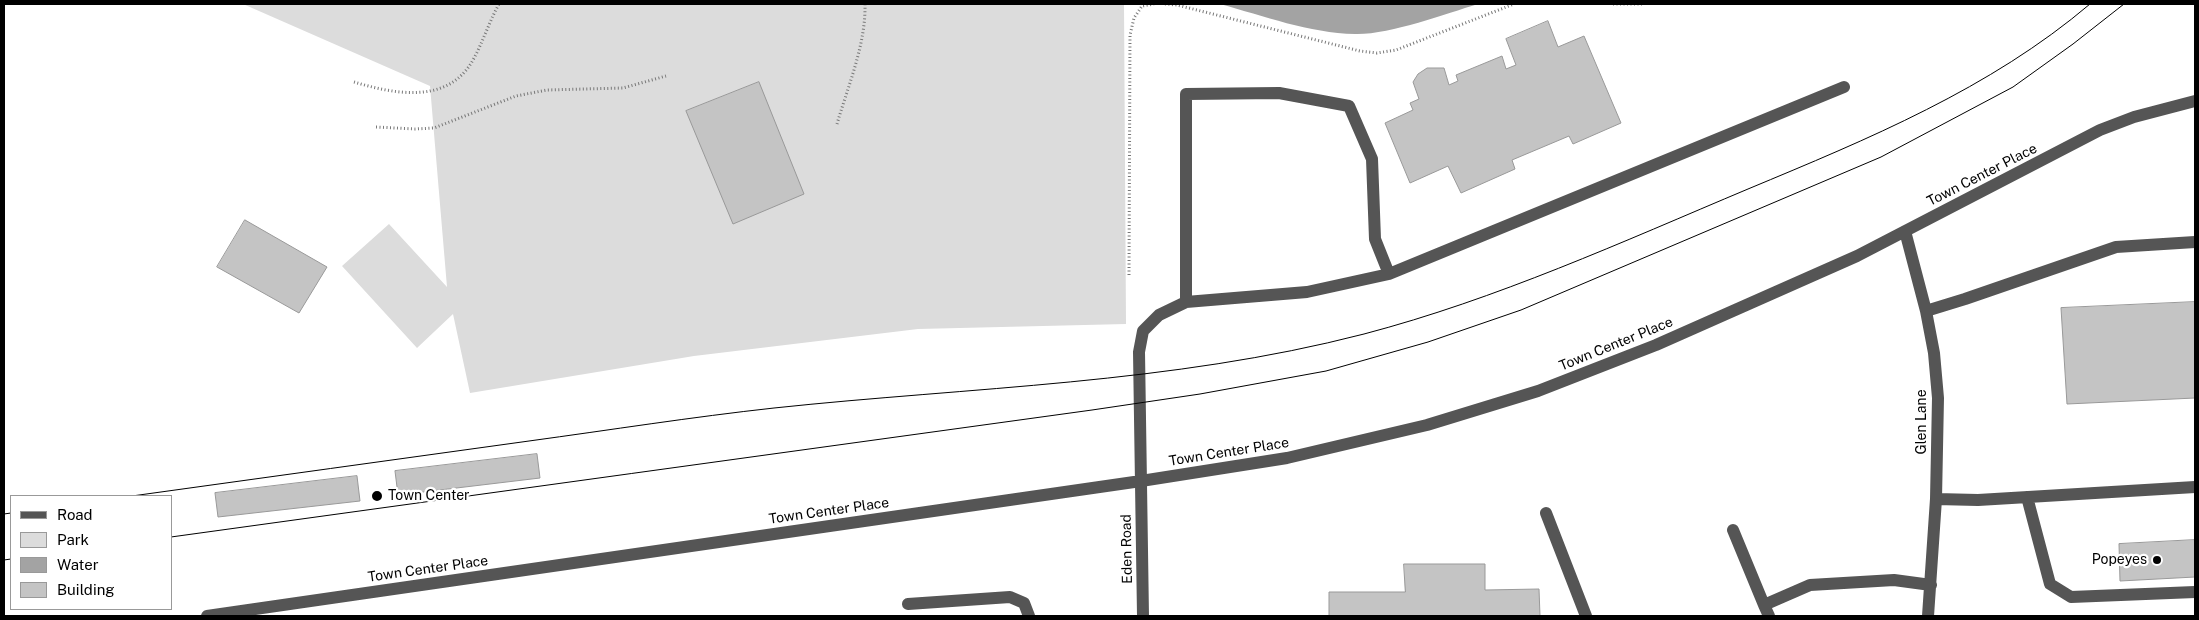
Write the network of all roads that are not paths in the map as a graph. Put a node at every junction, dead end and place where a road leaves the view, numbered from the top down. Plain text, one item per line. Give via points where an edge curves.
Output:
1 (1844, 87) dead end
2 (2195, 101) edge
3 (1905, 231) junction
4 (2195, 242) edge
5 (1390, 274) junction
6 (1186, 302) junction
7 (1926, 311) junction
8 (1141, 481) junction
9 (2195, 486) edge
10 (2026, 497) junction
11 (1936, 499) junction
12 (1546, 513) dead end
13 (1733, 530) dead end
14 (1932, 585) junction
15 (2195, 592) edge
16 (908, 604) dead end
17 (1767, 611) edge
18 (207, 616) edge
19 (1029, 616) edge
20 (1143, 616) edge
21 (1586, 616) edge
22 (1928, 616) edge

1 - 5 street, Eden Road
2 - 3 street, Town Center Place via 2134,117 2100,130
3 - 7 street, Glen Lane
3 - 8 street, Town Center Place via 1742,308 1538,391 1426,425 1287,458
4 - 7 street via 2116,247
5 - 6 street, Eden Road via 1308,292
5 - 6 street via 1375,239 1372,158 1349,106 1279,93 1186,94
6 - 8 street, Eden Road via 1159,314 1143,331 1138,352
7 - 11 street, Glen Lane via 1938,398
8 - 18 street, Town Center Place
8 - 20 street, Eden Road
9 - 10 street
10 - 11 street
10 - 15 street via 2050,584 2071,597
11 - 14 street, Glen Lane
12 - 21 street
13 - 17 street
14 - 17 street via 1894,580 1810,585
14 - 22 street, Glen Lane
16 - 19 street via 1010,597 1024,603

